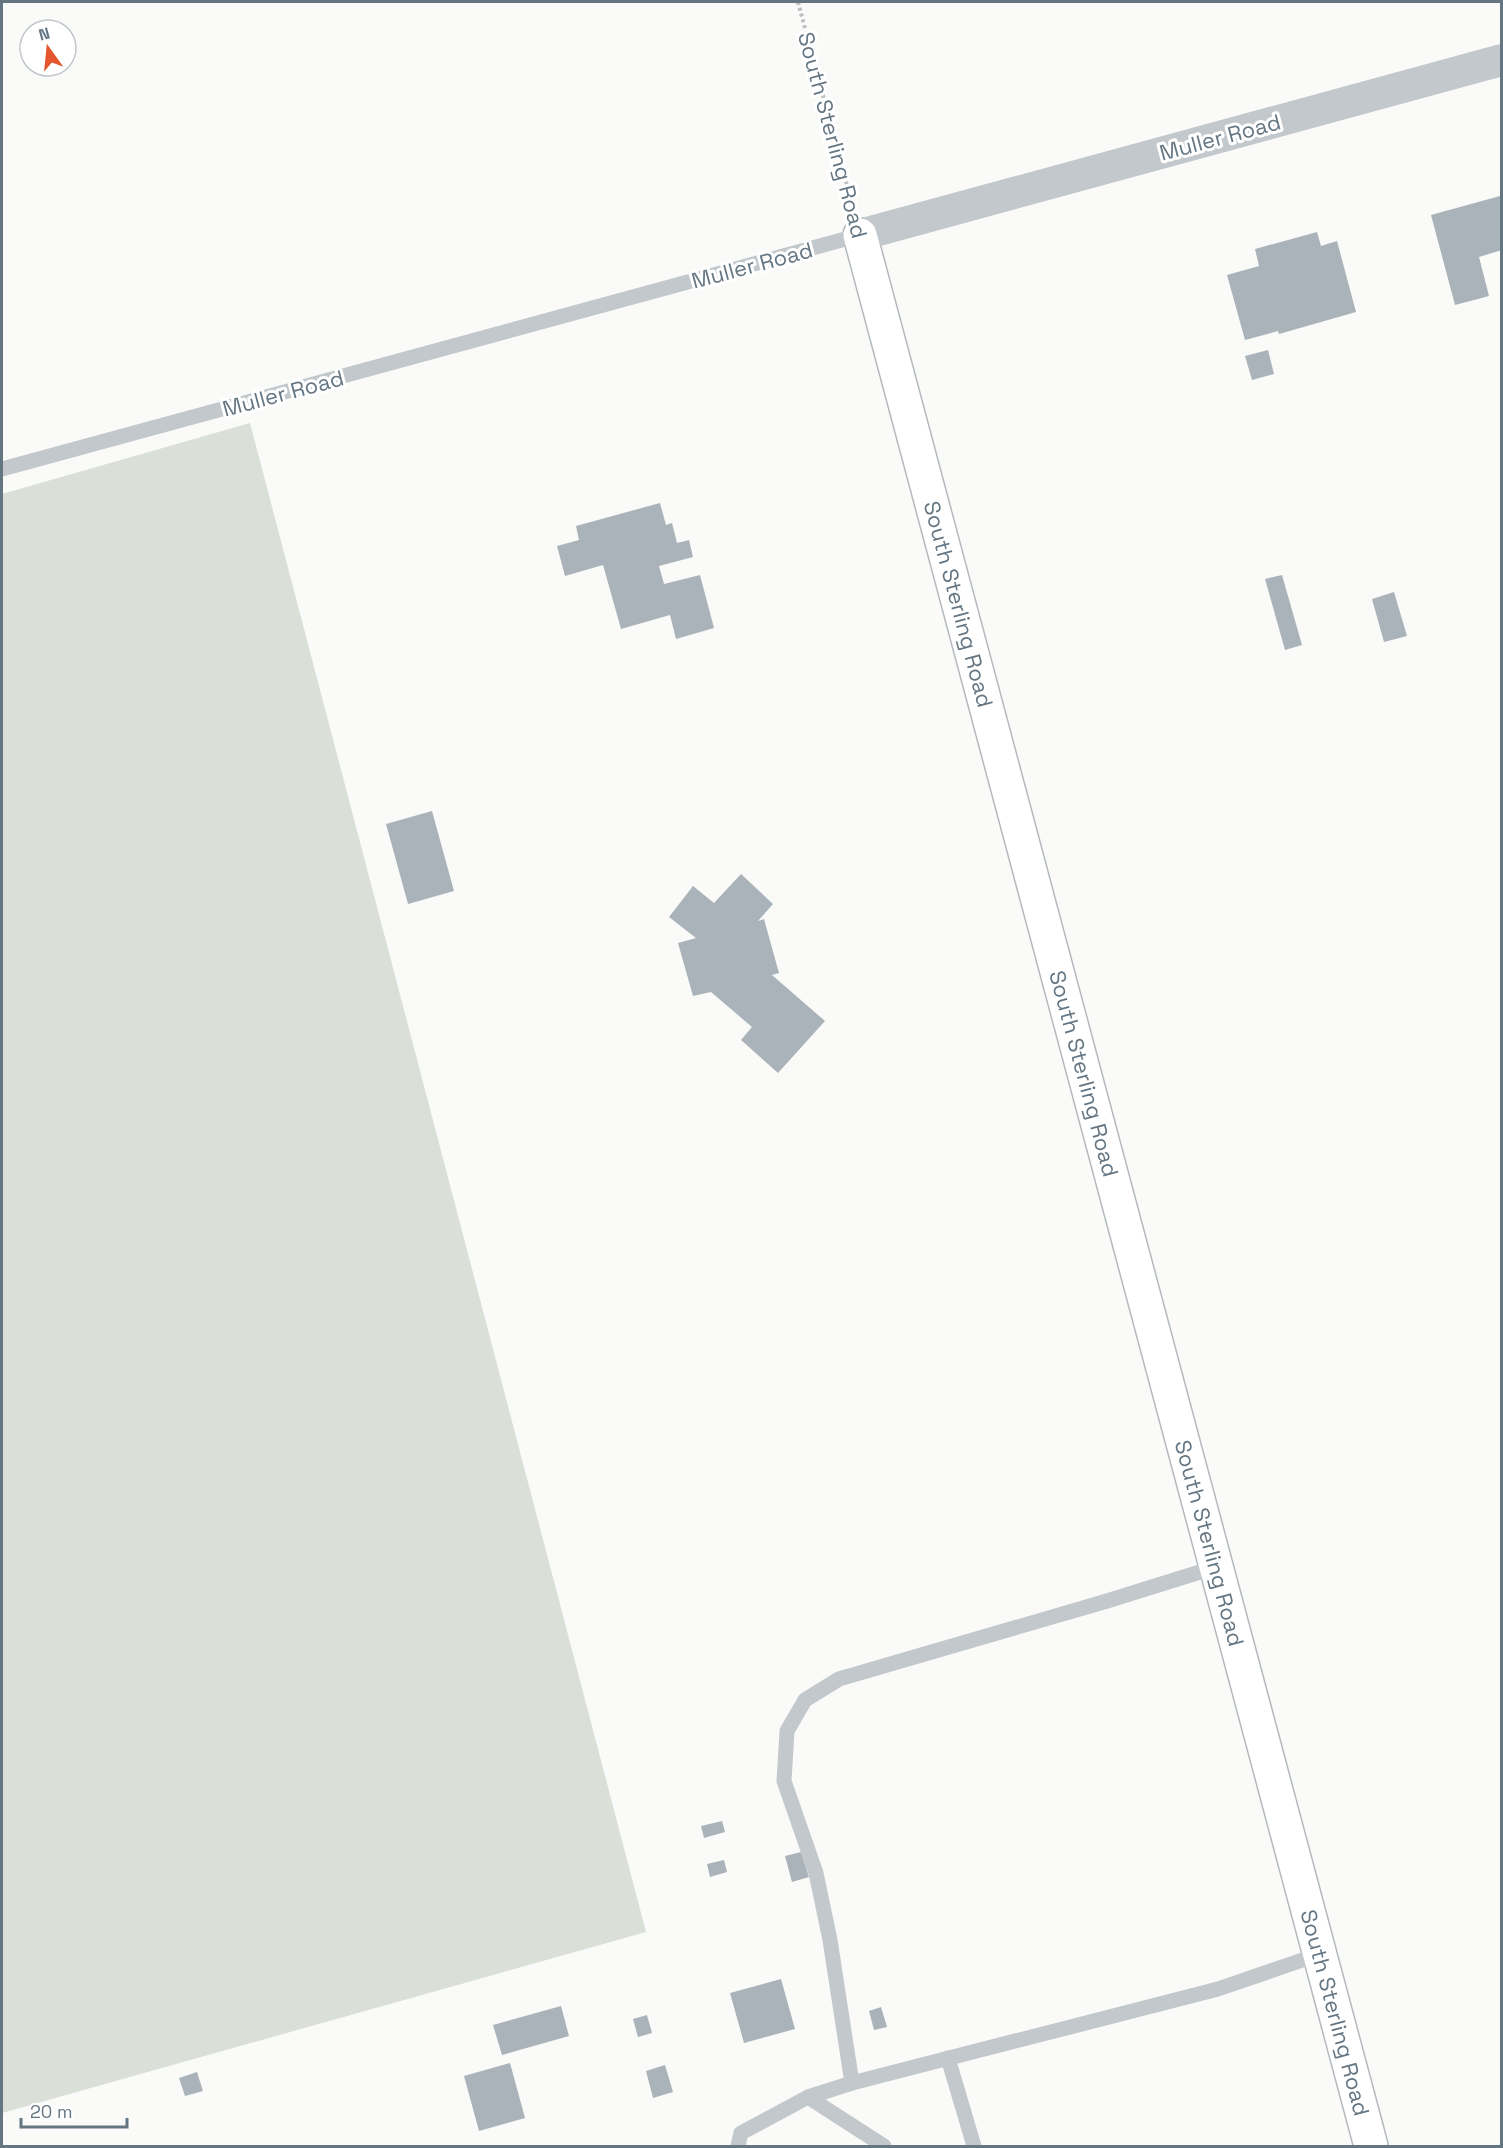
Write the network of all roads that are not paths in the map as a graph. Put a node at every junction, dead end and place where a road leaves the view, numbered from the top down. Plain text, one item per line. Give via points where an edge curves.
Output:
1 (1502, 60) edge
2 (860, 235) junction
3 (2, 469) edge
4 (1216, 1567) junction
5 (1320, 1954) junction
6 (948, 2058) junction
7 (852, 2083) junction
8 (808, 2097) junction
9 (738, 2146) edge
10 (884, 2146) edge
11 (974, 2146) edge
12 (1371, 2146) edge

1 - 2 street, Muller Road
2 - 3 lane, Muller Road
2 - 4 street, South Sterling Road
4 - 5 street, South Sterling Road
4 - 7 lane via 839,1679 805,1700 787,1731 784,1781 816,1873
5 - 6 lane via 1218,1989
5 - 12 street, South Sterling Road
6 - 7 lane
6 - 11 lane
7 - 8 lane
8 - 9 lane via 741,2133
8 - 10 lane

